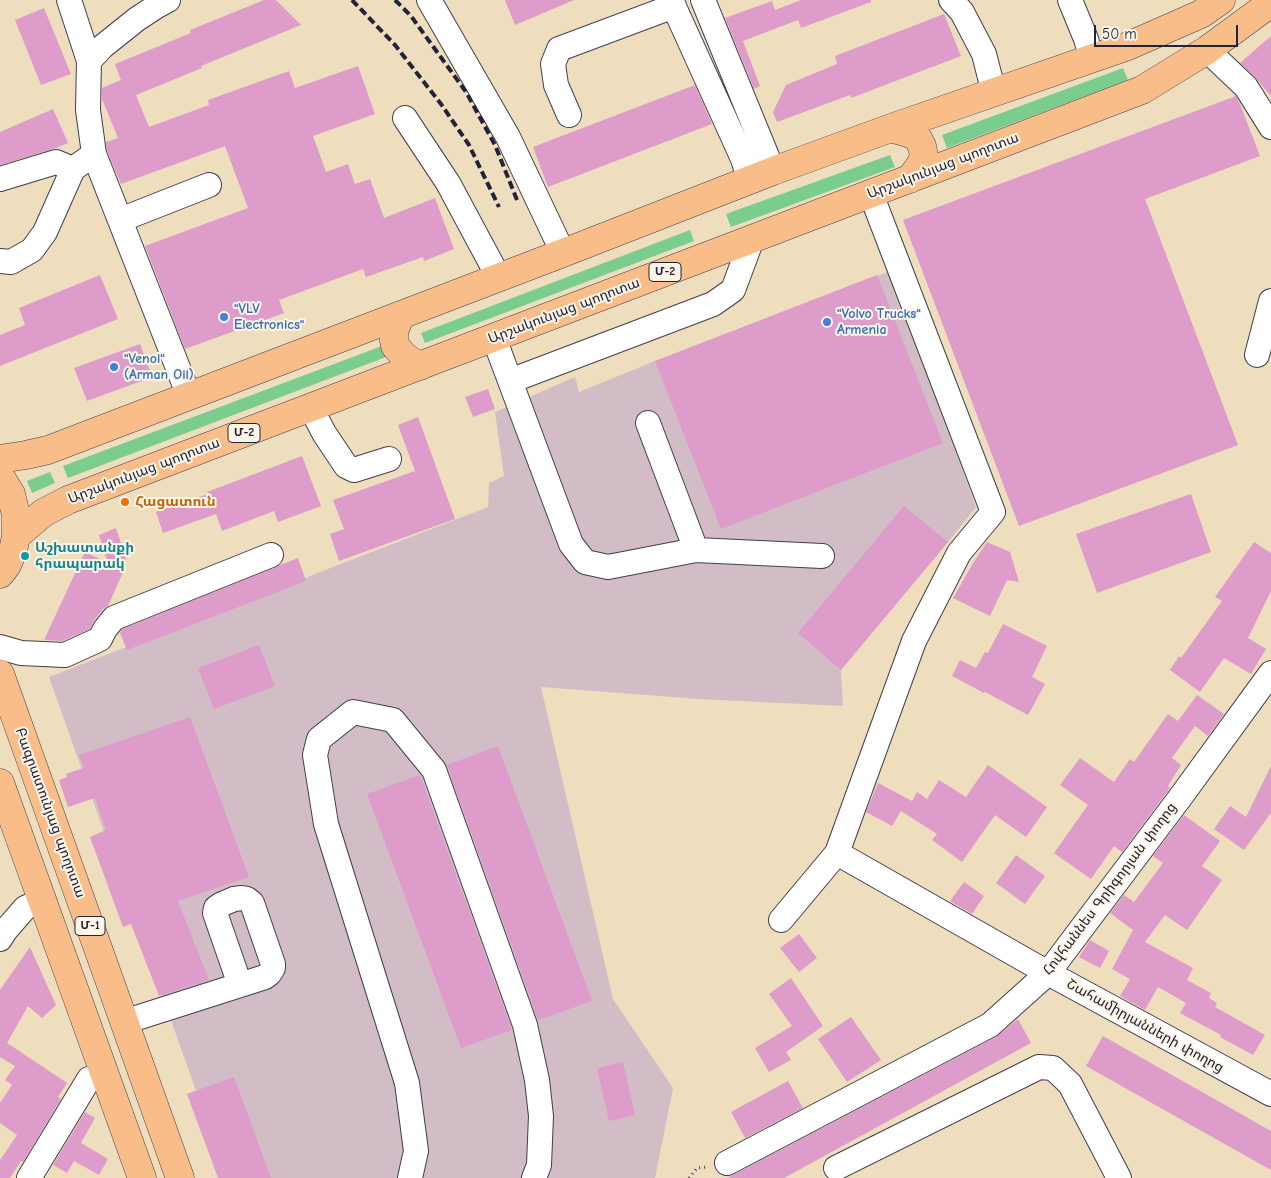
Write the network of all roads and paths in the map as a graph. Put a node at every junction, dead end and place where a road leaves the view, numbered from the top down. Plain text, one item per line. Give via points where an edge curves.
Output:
1 (69, 0) edge
2 (168, 0) edge
3 (429, 0) edge
4 (703, 0) edge
5 (951, 0) edge
6 (1070, 0) edge
7 (1221, 0) edge
8 (1271, 2) edge
9 (673, 3) edge
10 (1128, 46) junction
11 (1207, 50) junction
12 (1092, 58) junction
13 (89, 61) junction
14 (1142, 90) junction
15 (994, 93) junction
16 (569, 115) dead end
17 (405, 118) dead end
18 (891, 128) junction
19 (1271, 128) edge
20 (94, 154) junction
21 (73, 169) junction
22 (762, 176) junction
23 (910, 179) junction
24 (0, 180) edge
25 (209, 185) dead end
26 (871, 194) junction
27 (120, 220) junction
28 (752, 239) junction
29 (563, 253) junction
30 (0, 260) edge
31 (499, 278) junction
32 (1271, 301) edge
33 (401, 315) junction
34 (494, 338) junction
35 (1257, 355) dead end
36 (420, 366) junction
37 (510, 381) junction
38 (188, 396) junction
39 (311, 408) junction
40 (648, 423) dead end
41 (0, 459) edge
42 (389, 459) dead end
43 (0, 476) edge
44 (16, 536) junction
45 (696, 550) junction
46 (271, 555) dead end
47 (822, 556) dead end
48 (2, 576) edge
49 (0, 647) edge
50 (1271, 673) edge
51 (0, 674) edge
52 (0, 783) edge
53 (837, 853) junction
54 (42, 900) junction
55 (781, 920) dead end
56 (0, 939) edge
57 (1048, 972) junction
58 (240, 985) dead end
59 (124, 1022) junction
60 (105, 1075) junction
61 (1271, 1094) edge
62 (727, 1163) dead end
63 (836, 1168) dead end
64 (30, 1178) edge
65 (142, 1178) edge
66 (180, 1178) edge
67 (410, 1178) edge
68 (534, 1178) edge
69 (1119, 1178) edge

1 - 13 street
2 - 13 street via 137,19
3 - 29 street via 508,137
4 - 22 street
5 - 15 street via 962,12 984,54
6 - 12 street
7 - 10 main road via 1201,14
8 - 11 main road, Արշակունյաց պողոտա / Մ-2
9 - 16 street via 559,49 553,64 556,85
9 - 22 street via 743,159
10 - 12 main road
10 - 14 main road via 1141,50 1150,65
11 - 14 main road, Արշակունյաց պողոտա / Մ-2
11 - 19 street via 1246,87
12 - 15 main road
13 - 20 street via 88,110
14 - 23 main road, Արշակունյաց պողոտա / Մ-2
15 - 18 main road
17 - 31 street via 448,183
18 - 22 main road
18 - 23 main road via 917,137 922,146 924,156
20 - 21 street
20 - 27 street
21 - 24 street via 56,162
21 - 30 street via 45,232 32,250 11,262
22 - 29 main road
23 - 26 main road, Արշակունյաց պողոտա / Մ-2
25 - 27 street
26 - 28 main road, Արշակունյաց պողոտա / Մ-2
26 - 53 street via 993,512 959,554 914,641
27 - 38 street
28 - 34 main road, Արշակունյաց պողոտա / Մ-2
28 - 37 street via 733,290 713,304
29 - 31 main road
31 - 33 main road
32 - 35 street
33 - 36 main road via 394,331 396,346 400,353
33 - 38 main road
34 - 36 main road, Արշակունյաց պողոտա / Մ-2
34 - 37 street
36 - 39 main road, Արշակունյաց պողոտա / Մ-2
37 - 45 street via 571,544 585,562 608,567
38 - 41 main road via 48,450
39 - 42 street via 346,466 354,470
39 - 44 main road, Արշակունյաց պողոտա / Մ-2 via 68,500 43,513
40 - 45 street
43 - 44 main road via 11,494 16,514
44 - 48 main road
45 - 47 street
46 - 49 street via 114,618 100,639 65,655 21,653
50 - 57 street, Հովհաննես Գրիգորյան փողոց
51 - 59 main road, Բագրատունյաց պողոտա / Մ-1
52 - 54 main road, Մ-1
53 - 55 street
53 - 57 street, Շահամիրյանների փողոց
54 - 56 street via 25,908
54 - 60 main road, Մ-1
57 - 61 street, Շահամիրյանների փողոց
57 - 62 street, Հովհաննես Գրիգորյան փողոց via 990,1025
58 - 59 street
59 - 66 main road, Բագրատունյաց պողոտա / Մ-1
60 - 64 street via 89,1079
60 - 65 main road, Մ-1
63 - 69 street via 1039,1067 1053,1068 1070,1084
67 - 68 street via 416,1151 407,1082 326,824 315,755 319,739 352,712 394,720 434,770 525,1025 541,1116 539,1165

